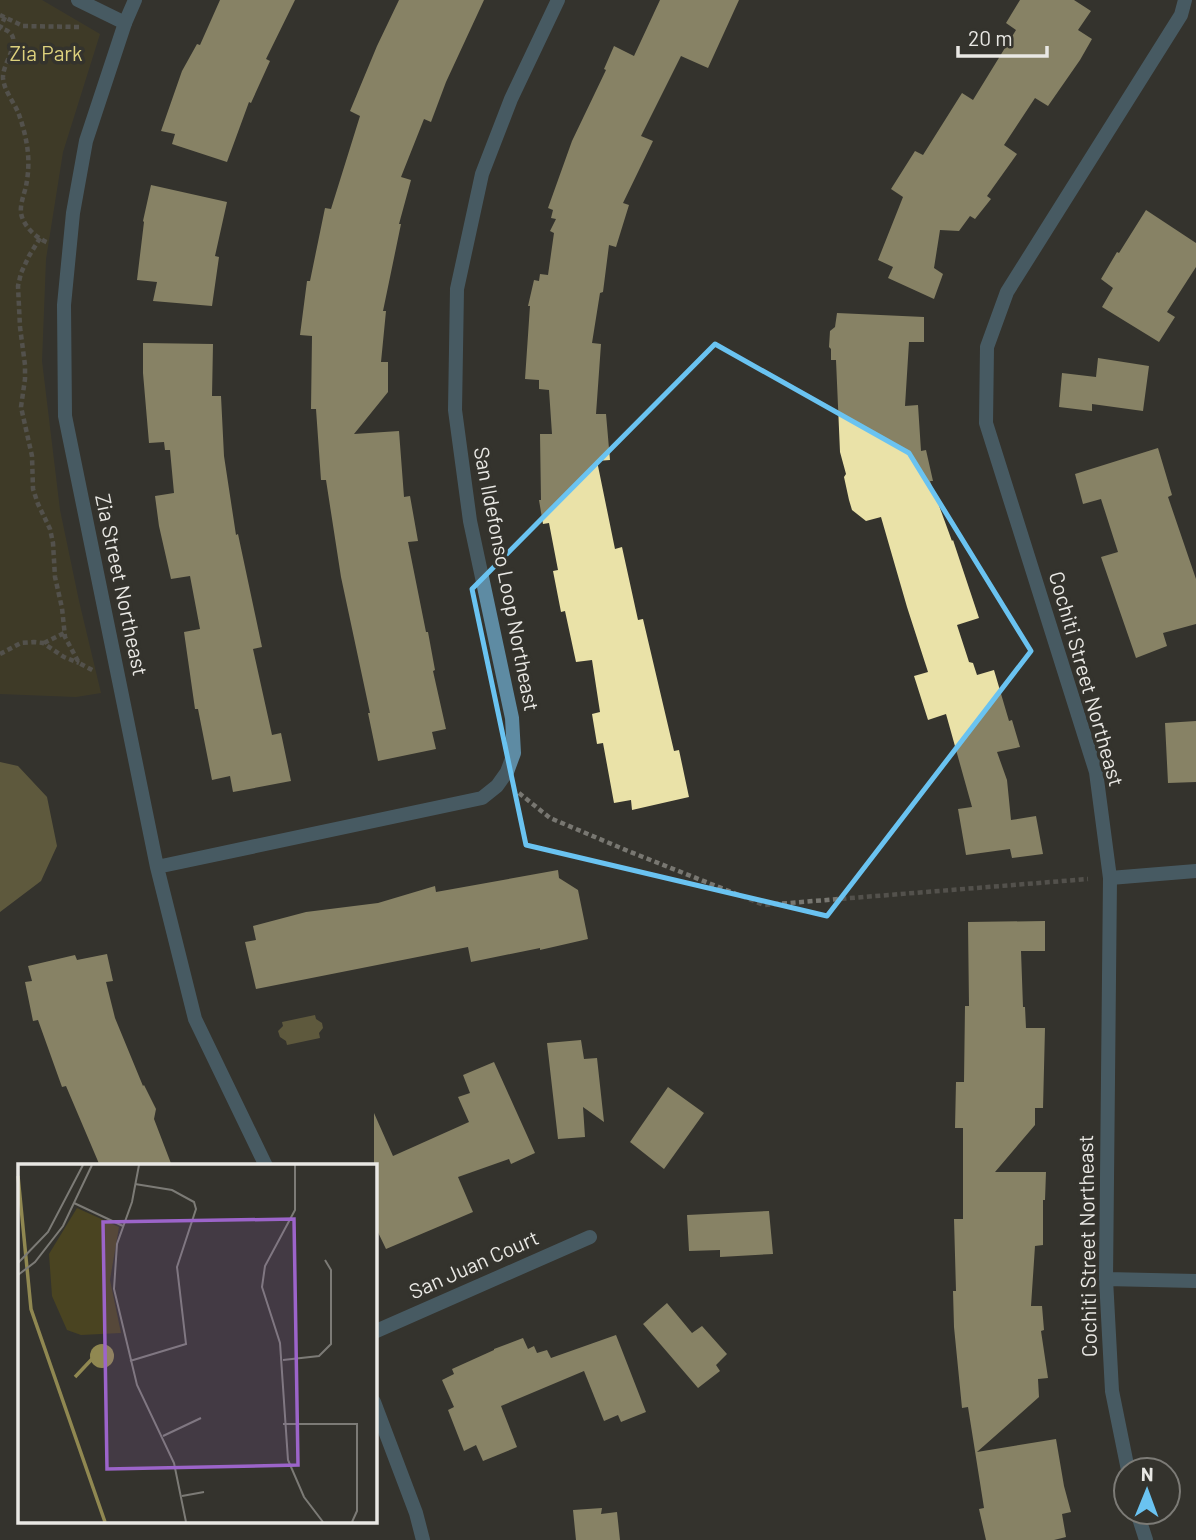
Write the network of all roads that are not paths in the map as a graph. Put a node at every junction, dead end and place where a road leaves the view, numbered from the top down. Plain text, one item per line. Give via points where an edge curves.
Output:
1 (78, 0) edge
2 (135, 0) edge
3 (558, 0) edge
4 (1185, 0) edge
5 (125, 23) junction
6 (157, 867) junction
7 (1196, 871) edge
8 (1110, 878) junction
9 (265, 1164) edge
10 (590, 1237) dead end
11 (1106, 1279) junction
12 (1196, 1281) edge
13 (376, 1331) edge
14 (376, 1407) edge
15 (1125, 1456) edge
16 (423, 1540) edge

1 - 5 street
2 - 5 street, Zia Street Northeast
3 - 6 street, San Ildefonso Loop Northeast via 482,174 457,289 455,410 470,521 512,718 514,753 507,772 482,798
4 - 8 street, Cochiti Street Northeast via 1181,15 1007,292 987,347 986,424 1096,772
5 - 6 street, Zia Street Northeast via 86,141 73,213 64,305 65,416
6 - 9 street, Zia Street Northeast via 195,1019
7 - 8 street
8 - 11 street, Cochiti Street Northeast
10 - 13 street, San Juan Court
11 - 12 street
11 - 15 street, Cochiti Street Northeast via 1112,1391
14 - 16 street

